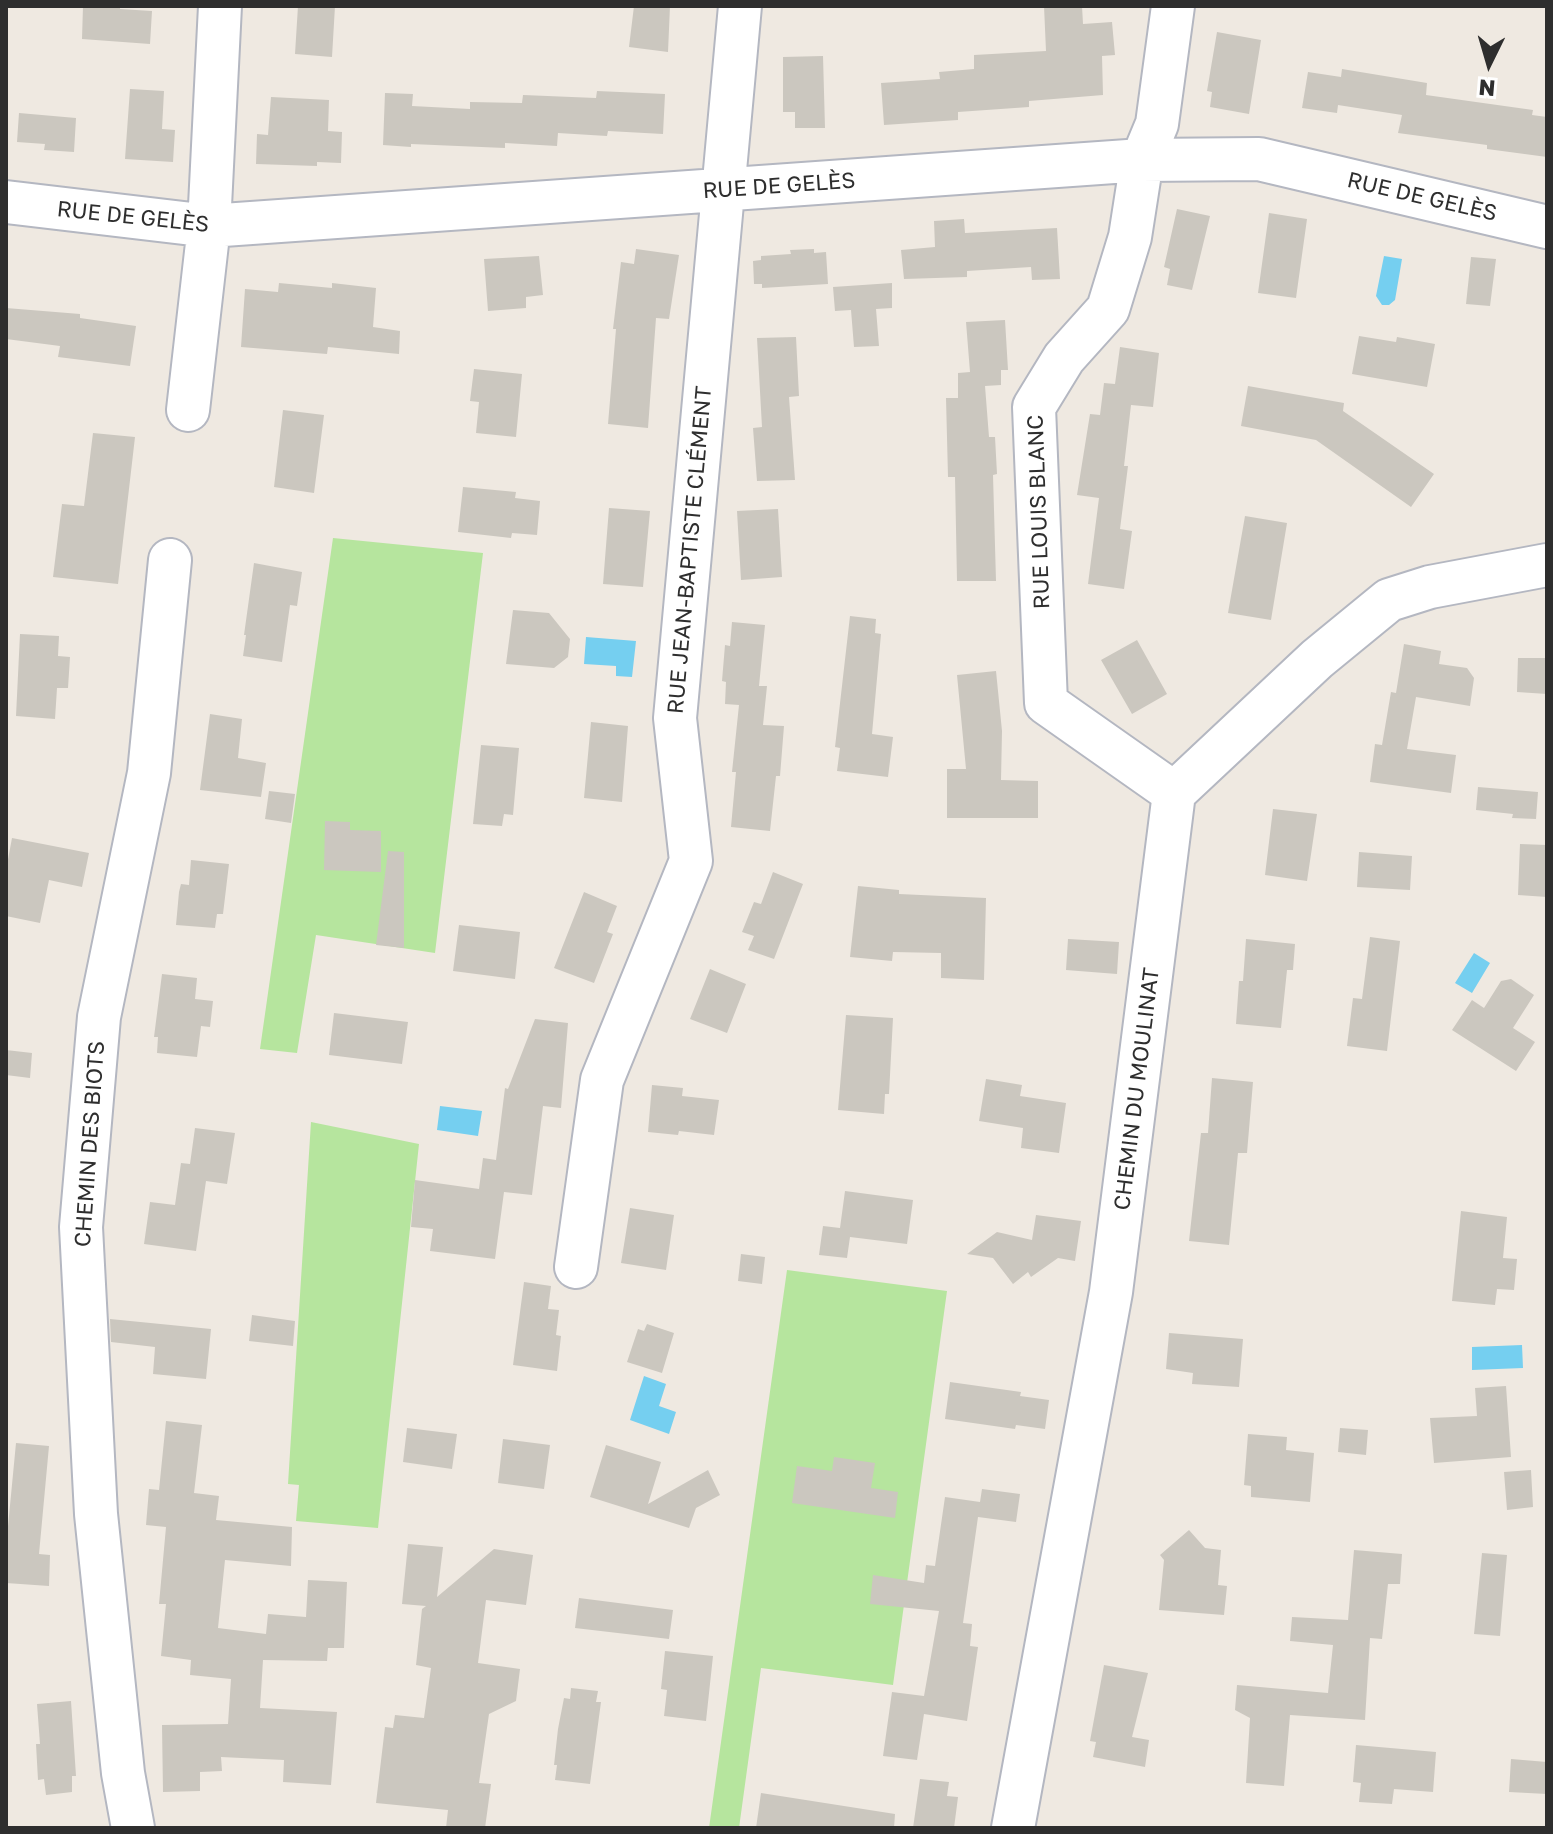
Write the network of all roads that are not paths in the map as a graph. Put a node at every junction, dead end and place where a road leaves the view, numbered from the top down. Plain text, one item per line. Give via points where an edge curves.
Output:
1 (220, 6) edge
2 (740, 6) edge
3 (1173, 6) edge
4 (1142, 160) junction
5 (721, 190) junction
6 (6, 202) edge
7 (209, 226) junction
8 (1547, 227) edge
9 (188, 410) dead end
10 (170, 560) dead end
11 (1547, 565) edge
12 (1174, 793) junction
13 (576, 1267) dead end
14 (133, 1828) edge
15 (1013, 1828) edge

1 - 7 street
2 - 5 street, RUE JEAN-BAPTISTE CLÉMENT
3 - 4 street, RUE LOUIS BLANC via 1157,124
4 - 5 street, RUE DE GELÈS
4 - 8 street, RUE DE GELÈS via 1259,159
4 - 12 street, RUE LOUIS BLANC via 1130,237 1108,309 1064,358 1034,407 1045,688 1046,703
5 - 7 street, RUE DE GELÈS
5 - 13 street, RUE JEAN-BAPTISTE CLÉMENT via 675,718 691,861 602,1080
6 - 7 street, RUE DE GELÈS
7 - 9 street
10 - 14 street, CHEMIN DES BIOTS via 149,773 99,1017 81,1227 96,1514
11 - 12 street via 1389,600 1317,659
12 - 15 street, CHEMIN DU MOULINAT via 1111,1292

